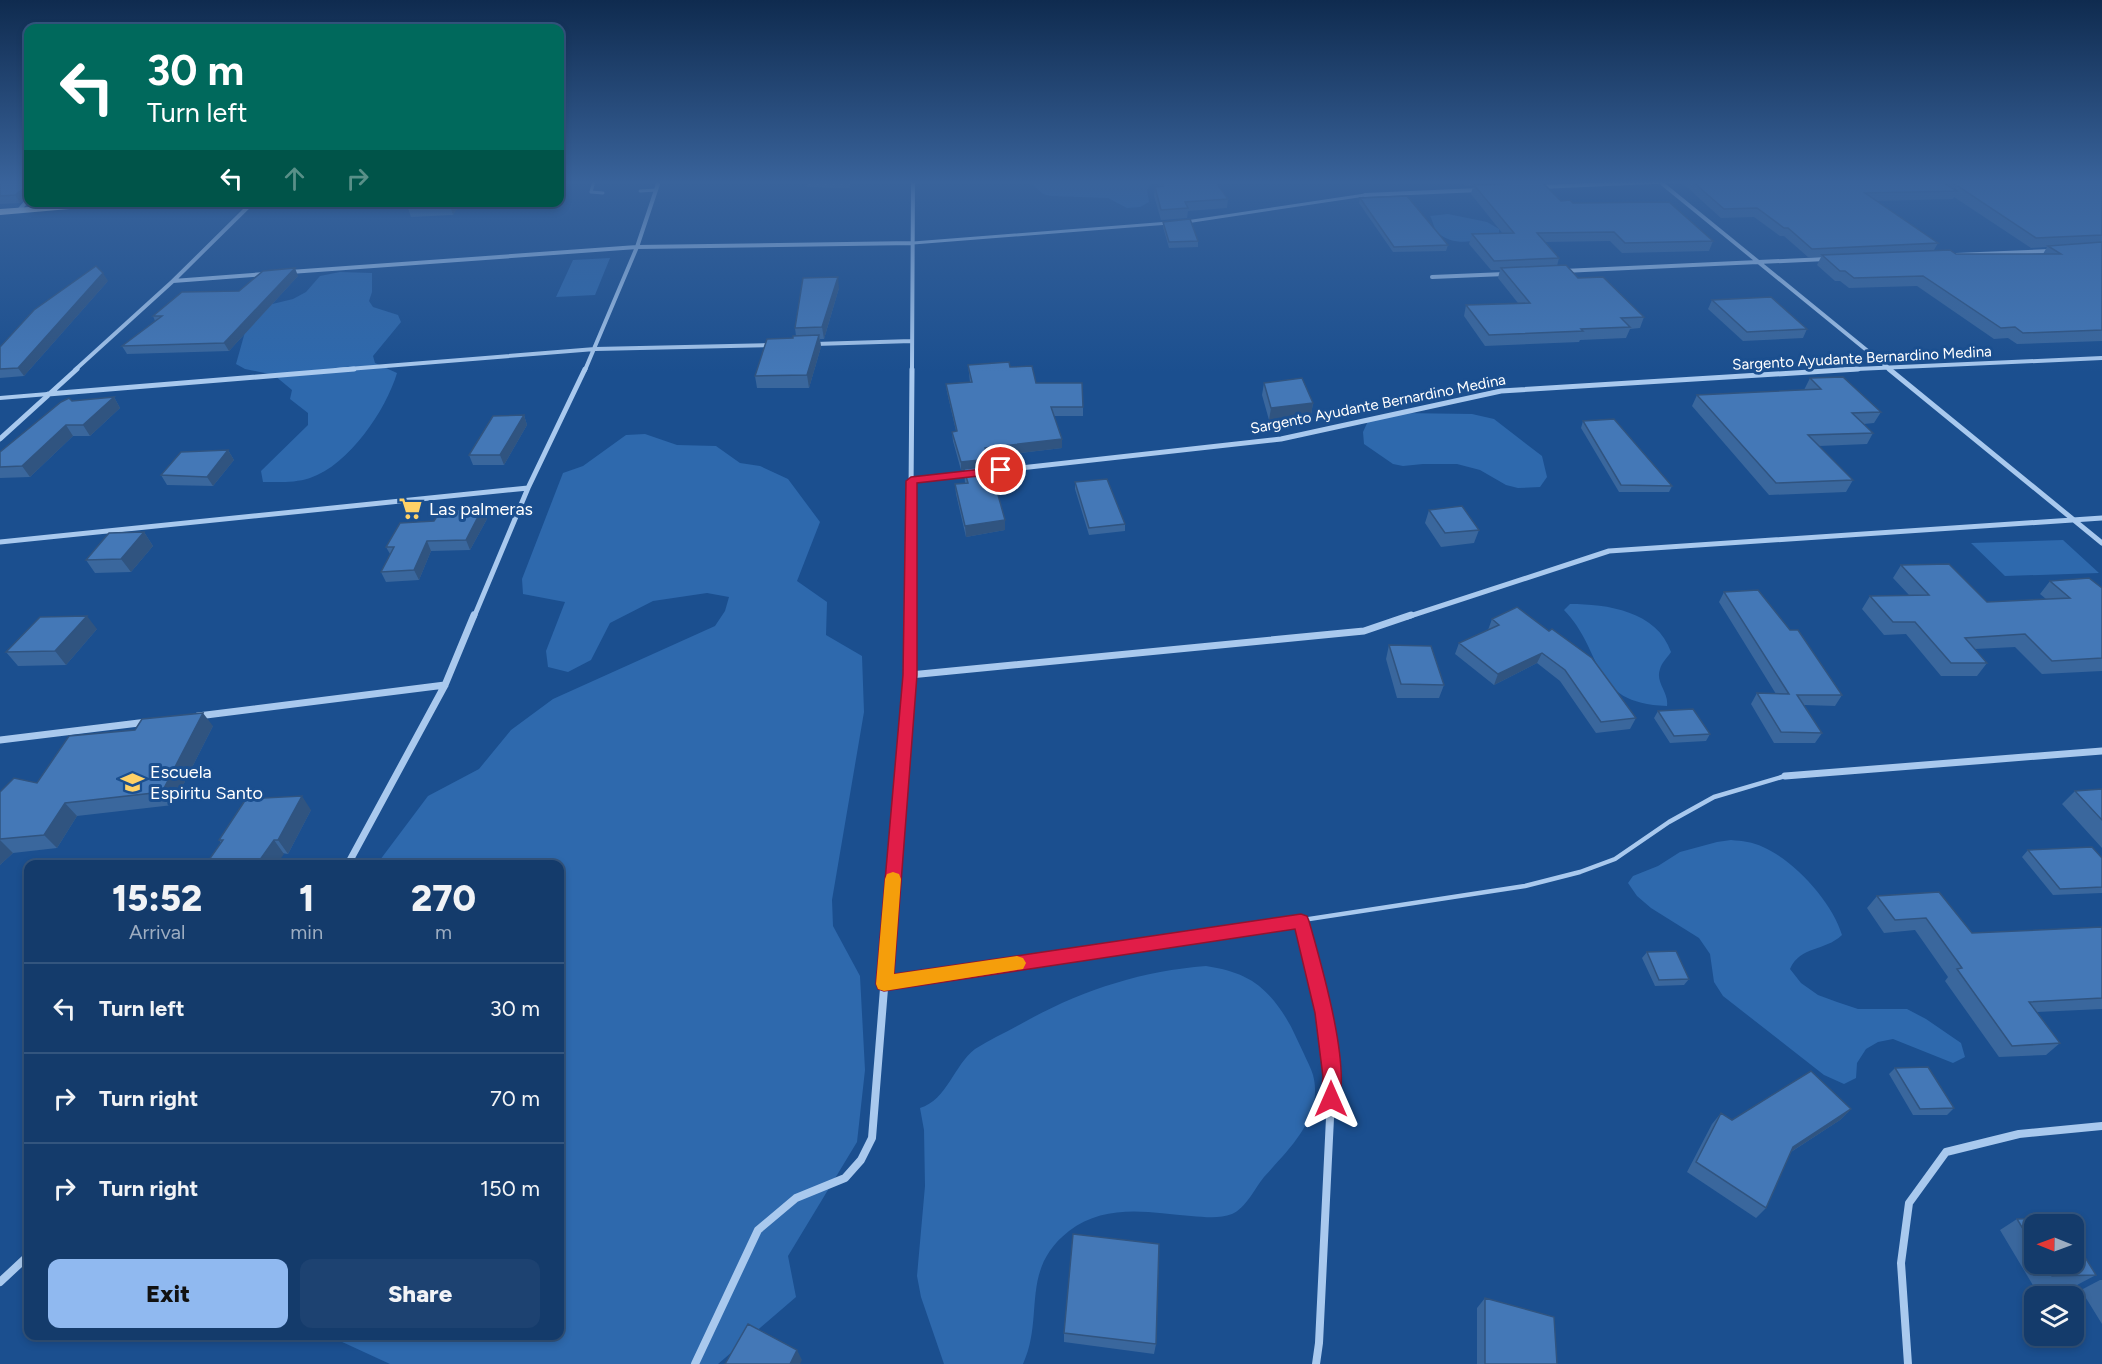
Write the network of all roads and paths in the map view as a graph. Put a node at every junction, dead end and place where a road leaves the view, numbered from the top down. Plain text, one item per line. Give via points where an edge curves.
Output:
1 (210, 245) edge
2 (799, 245) edge
3 (913, 245) edge
4 (1736, 245) edge
5 (637, 247) junction
6 (2054, 251) edge
7 (1947, 255) edge
8 (1828, 259) edge
9 (1757, 262) junction
10 (1559, 271) edge
11 (280, 273) edge
12 (1513, 273) edge
13 (268, 274) edge
14 (1432, 277) dead end
15 (173, 281) junction
16 (912, 341) junction
17 (783, 344) edge
18 (806, 344) edge
19 (595, 349) junction
20 (2102, 358) edge
21 (1887, 367) junction
22 (48, 394) junction
23 (0, 398) edge
24 (0, 439) edge
25 (911, 481) junction
26 (528, 488) junction
27 (2102, 518) edge
28 (2073, 519) junction
29 (0, 542) edge
30 (2102, 543) edge
31 (910, 675) junction
32 (445, 685) junction
33 (187, 717) edge
34 (152, 721) edge
35 (0, 740) edge
36 (2102, 751) edge
37 (1785, 776) joint
38 (350, 860) edge
39 (1301, 921) junction
40 (884, 984) junction
41 (2102, 1126) edge
42 (24, 1260) edge
43 (0, 1282) edge
44 (695, 1364) edge
45 (1316, 1364) edge
46 (1908, 1364) edge

1 - 15 street
2 - 5 street
3 - 16 street
4 - 9 street
5 - 11 street
5 - 19 street
6 - 7 street
8 - 9 street
9 - 10 street
9 - 21 street
12 - 14 street
13 - 15 street
15 - 22 street
16 - 18 street
16 - 25 street
17 - 19 street
19 - 22 street
19 - 26 street
20 - 21 street, Sargento Ayudante Bernardino Medina
21 - 25 street, Sargento Ayudante Bernardino Medina via 1501,391 1281,439
21 - 28 street
22 - 23 lane
22 - 24 street
25 - 31 street
26 - 29 street
26 - 32 street
27 - 28 street
28 - 30 street
28 - 31 street via 1609,551 1364,631
31 - 40 street
32 - 33 street
32 - 38 street
34 - 35 street
36 - 37 street
37 - 39 lane via 1714,797 1615,859 1580,872 1525,886
39 - 40 lane
39 - 45 street via 1324,1013 1332,1077
40 - 44 street via 872,1138 861,1160 845,1178 796,1198 758,1230
41 - 46 street via 2019,1134 1946,1152 1909,1203 1901,1263
42 - 43 street

